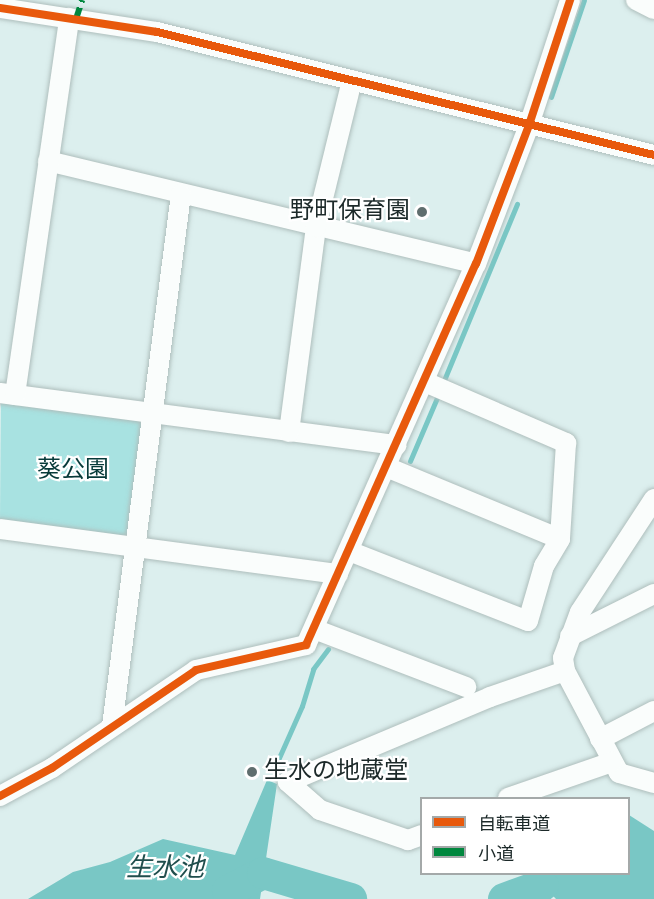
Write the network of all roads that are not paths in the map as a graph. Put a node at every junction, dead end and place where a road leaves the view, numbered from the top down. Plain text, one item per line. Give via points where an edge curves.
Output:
1 (570, 0) edge
2 (636, 0) edge
3 (0, 8) edge
4 (654, 9) edge
5 (69, 18) junction
6 (352, 80) junction
7 (529, 124) junction
8 (654, 155) edge
9 (48, 161) junction
10 (182, 194) junction
11 (316, 227) junction
12 (476, 264) junction
13 (427, 383) junction
14 (8, 394) edge
15 (153, 412) junction
16 (289, 432) junction
17 (397, 445) junction
18 (386, 467) junction
19 (654, 499) edge
20 (0, 529) edge
21 (560, 539) junction
22 (134, 546) junction
23 (349, 551) junction
24 (338, 574) junction
25 (654, 594) edge
26 (570, 636) junction
27 (310, 637) junction
28 (565, 671) junction
29 (466, 687) dead end
30 (654, 711) edge
31 (112, 726) junction
32 (600, 739) junction
33 (612, 762) junction
34 (654, 783) edge
35 (0, 796) edge
36 (511, 797) edge
37 (420, 836) edge

1 - 7 street
2 - 4 street
3 - 5 street
5 - 6 street via 157,32
5 - 9 street
6 - 7 street
6 - 11 street
7 - 8 street
7 - 12 street
9 - 10 street
9 - 14 street
10 - 11 street
10 - 15 street
11 - 12 street
11 - 16 street
12 - 13 street
13 - 17 street
13 - 21 street via 566,442
14 - 15 street
15 - 16 street
15 - 22 street
16 - 17 street
17 - 18 street
18 - 21 street
18 - 23 street
19 - 26 street via 580,612
20 - 22 street
21 - 23 street via 544,566 528,621
22 - 24 street
22 - 31 street
23 - 24 street
24 - 27 street
25 - 26 street
26 - 28 street via 563,658
27 - 29 street
27 - 31 street via 196,670
28 - 32 street
28 - 37 street via 288,782 320,810 408,840
30 - 32 street
31 - 35 street via 52,768
32 - 33 street
33 - 34 street via 619,773
33 - 36 street

